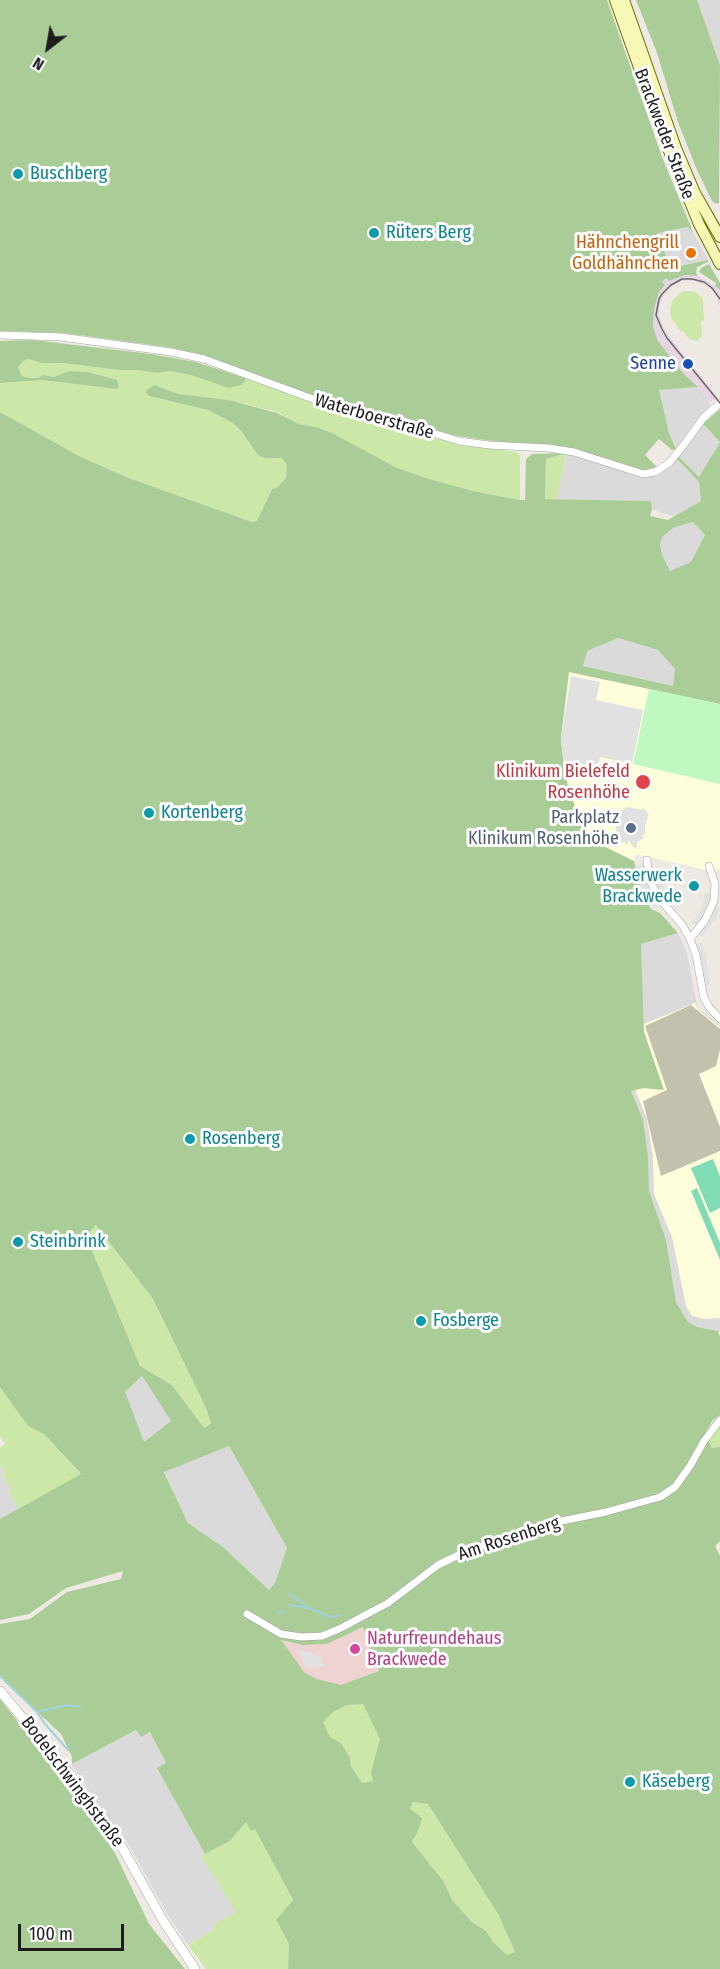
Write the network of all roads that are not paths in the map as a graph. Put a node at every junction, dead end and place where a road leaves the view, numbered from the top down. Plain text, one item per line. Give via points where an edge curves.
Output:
1 (615, 0) edge
2 (624, 0) edge
3 (720, 237) edge
4 (720, 264) edge
5 (0, 334) edge
6 (720, 403) edge
7 (647, 860) dead end
8 (710, 866) dead end
9 (690, 939) junction
10 (720, 1019) edge
11 (720, 1420) edge
12 (248, 1614) dead end
13 (0, 1691) edge
14 (195, 1969) edge

1 - 4 main road, Brackweder Straße via 667,146
2 - 3 main road, Brackweder Straße via 682,164
5 - 6 street, Waterboerstraße via 61,337 204,359 313,399 459,441 574,452 643,474 669,463
7 - 9 street via 649,878 658,897
8 - 9 street via 714,901
9 - 10 street via 704,998
11 - 12 street, Am Rosenberg via 675,1487 660,1497 552,1523 467,1551 438,1565 388,1603 322,1636 281,1634
13 - 14 street, Bodelschwinghstraße via 105,1820

